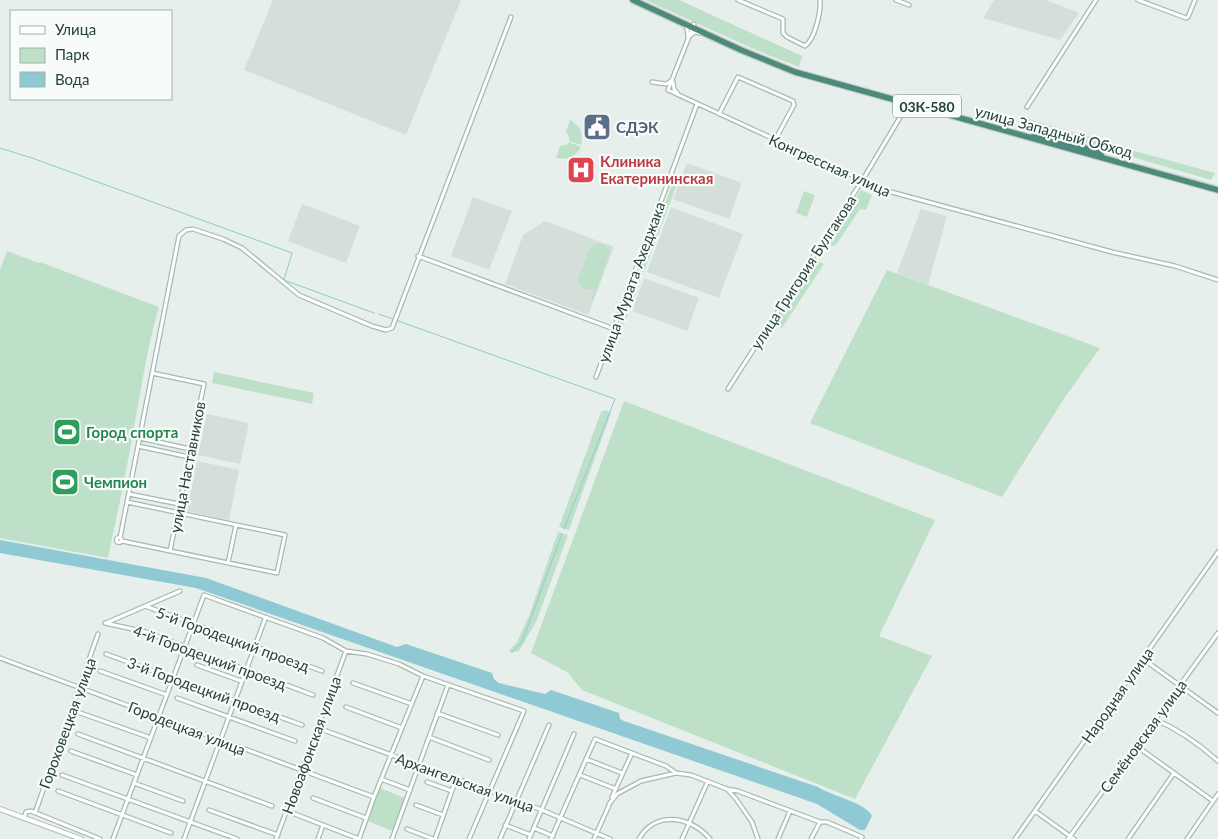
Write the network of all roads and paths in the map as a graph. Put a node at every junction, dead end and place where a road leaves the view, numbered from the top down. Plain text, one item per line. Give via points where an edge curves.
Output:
1 (632, 0) edge
2 (641, 0) edge
3 (738, 0) edge
4 (820, 0) edge
5 (896, 0) edge
6 (1096, 0) edge
7 (1138, 0) edge
8 (1195, 0) edge
9 (910, 6) dead end
10 (510, 17) dead end
11 (693, 26) junction
12 (688, 37) junction
13 (780, 67) junction
14 (672, 79) junction
15 (652, 82) dead end
16 (681, 96) junction
17 (697, 104) junction
18 (908, 104) junction
19 (1027, 107) dead end
20 (719, 114) junction
21 (776, 140) junction
22 (862, 181) junction
23 (1218, 189) edge
24 (418, 256) junction
25 (1218, 280) edge
26 (614, 328) junction
27 (152, 373) junction
28 (596, 377) dead end
29 (728, 389) dead end
30 (140, 438) junction
31 (138, 446) junction
32 (190, 449) junction
33 (189, 457) junction
34 (129, 494) junction
35 (128, 502) junction
36 (179, 504) junction
37 (178, 513) junction
38 (236, 525) junction
39 (170, 551) junction
40 (1218, 552) edge
41 (228, 563) junction
42 (180, 591) dead end
43 (145, 606) junction
44 (266, 619) junction
45 (194, 624) junction
46 (98, 634) dead end
47 (1218, 634) edge
48 (255, 647) junction
49 (185, 648) junction
50 (346, 651) junction
51 (106, 654) dead end
52 (0, 658) edge
53 (1143, 659) junction
54 (197, 665) dead end
55 (246, 670) junction
56 (100, 671) dead end
57 (322, 671) dead end
58 (424, 676) junction
59 (173, 678) junction
60 (241, 681) junction
61 (353, 683) dead end
62 (448, 684) junction
63 (1180, 686) junction
64 (80, 688) junction
65 (167, 695) junction
66 (313, 695) dead end
67 (177, 698) dead end
68 (234, 700) junction
69 (412, 704) junction
70 (346, 707) dead end
71 (72, 710) junction
72 (437, 713) junction
73 (1218, 713) edge
74 (159, 717) junction
75 (228, 717) junction
76 (1154, 719) junction
77 (302, 725) dead end
78 (549, 725) dead end
79 (318, 728) junction
80 (402, 728) junction
81 (78, 734) dead end
82 (574, 734) dead end
83 (498, 736) dead end
84 (429, 737) junction
85 (151, 738) junction
86 (220, 740) junction
87 (295, 741) dead end
88 (1136, 745) junction
89 (71, 751) dead end
90 (632, 753) junction
91 (391, 755) junction
92 (143, 758) junction
93 (586, 759) junction
94 (489, 760) dead end
95 (1218, 761) edge
96 (419, 765) junction
97 (302, 771) junction
98 (622, 773) junction
99 (676, 773) junction
100 (1174, 773) junction
101 (580, 774) junction
102 (62, 775) dead end
103 (137, 775) junction
104 (381, 779) junction
105 (456, 779) junction
106 (708, 781) junction
107 (205, 782) junction
108 (428, 782) dead end
109 (134, 783) junction
110 (616, 789) junction
111 (727, 789) junction
112 (410, 790) junction
113 (58, 791) dead end
114 (452, 791) junction
115 (490, 791) junction
116 (1218, 794) edge
117 (374, 797) junction
118 (313, 798) dead end
119 (128, 799) junction
120 (183, 801) dead end
121 (516, 801) junction
122 (1213, 801) junction
123 (609, 804) junction
124 (416, 805) dead end
125 (272, 806) dead end
126 (0, 809) edge
127 (209, 810) dead end
128 (542, 810) junction
129 (287, 811) junction
130 (790, 811) junction
131 (1035, 811) junction
132 (34, 813) junction
133 (122, 814) junction
134 (443, 815) junction
135 (24, 818) junction
136 (366, 818) junction
137 (560, 818) junction
138 (190, 822) junction
139 (689, 822) junction
140 (820, 822) junction
141 (323, 825) junction
142 (506, 825) junction
143 (534, 828) junction
144 (407, 829) dead end
145 (171, 833) dead end
146 (597, 834) junction
147 (277, 837) edge
148 (530, 837) edge
149 (552, 837) edge
150 (862, 838) edge
151 (1069, 838) edge
152 (81, 839) edge
153 (98, 839) edge
154 (113, 839) edge
155 (184, 839) edge
156 (237, 839) edge
157 (318, 839) edge
158 (359, 839) edge
159 (392, 839) edge
160 (434, 839) edge
161 (470, 839) edge
162 (500, 839) edge
163 (594, 839) edge
164 (610, 839) edge
165 (639, 839) edge
166 (682, 839) edge
167 (710, 839) edge
168 (758, 839) edge
169 (778, 839) edge
170 (811, 839) edge
171 (1015, 839) edge
172 (1074, 839) edge
173 (1128, 839) edge
174 (1187, 839) edge

1 - 11 highway, улица Западный Обход / 03К-580
1 - 12 street via 686,27
2 - 11 highway, улица Западный Обход / 03К-580
3 - 4 street via 783,19 786,37 805,46 816,26
5 - 9 street
6 - 19 street
7 - 8 street via 1186,18
10 - 24 street
11 - 12 street
11 - 13 highway, улица Западный Обход / 03К-580
11 - 23 highway, улица Западный Обход / 03К-580 via 758,55 850,86
12 - 13 street via 698,32
12 - 14 street
13 - 18 highway, улица Западный Обход / 03К-580
14 - 15 street via 666,84
14 - 16 street
14 - 16 street, Конгрессная улица via 668,90
16 - 17 street, Конгрессная улица
17 - 20 street, Конгрессная улица
17 - 26 street, улица Мурата Ахеджака
18 - 22 street, улица Григория Булгакова
18 - 23 highway, улица Западный Обход / 03К-580
20 - 21 street, Конгрессная улица
20 - 21 street via 738,77 793,101 794,105
21 - 22 street, Конгрессная улица
22 - 25 street, Конгрессная улица via 896,194
22 - 29 street, улица Григория Булгакова
24 - 26 street
24 - 27 street via 392,328 386,330 299,295 242,248 193,229 186,230 178,236 176,244
26 - 28 street, улица Мурата Ахеджака
27 - 30 street
27 - 32 street, улица Наставников via 204,384
30 - 31 street
30 - 32 street
31 - 33 street
31 - 34 street
32 - 33 street, улица Наставников
33 - 36 street, улица Наставников
34 - 35 street
34 - 36 street
35 - 37 street
35 - 39 street via 121,539
36 - 37 street, улица Наставников
37 - 38 street
37 - 39 street, улица Наставников
38 - 41 street
38 - 41 street via 285,535 277,573
39 - 41 street
40 - 53 street, Народная улица
42 - 43 street
43 - 45 street, 5-й Городецкий проезд
43 - 49 street, 4-й Городецкий проезд via 105,623 146,632
44 - 45 street via 204,595
44 - 48 street
44 - 50 street via 323,638
45 - 48 street, 5-й Городецкий проезд
45 - 49 street
46 - 64 street, Гороховецкая улица
47 - 63 street, Семёновская улица
48 - 55 street
48 - 57 street, 5-й Городецкий проезд
49 - 55 street, 4-й Городецкий проезд
49 - 59 street
50 - 58 street via 391,661
50 - 79 street, Новоафонская улица
51 - 59 street, 3-й Городецкий проезд
52 - 64 street, Городецкая улица
53 - 63 street
53 - 131 street, Народная улица
54 - 60 street
55 - 60 street
55 - 66 street, 4-й Городецкий проезд
56 - 65 street
58 - 62 street
58 - 69 street
59 - 65 street
59 - 68 street, 3-й Городецкий проезд
60 - 68 street
61 - 69 street
62 - 72 street
62 - 115 street via 524,711
63 - 73 street
63 - 76 street, Семёновская улица
64 - 71 street, Гороховецкая улица
64 - 74 street, Городецкая улица
65 - 74 street
67 - 75 street
68 - 75 street
68 - 77 street, 3-й Городецкий проезд
69 - 80 street
70 - 80 street
71 - 85 street
71 - 132 street, Гороховецкая улица
72 - 83 street
72 - 84 street
74 - 85 street
74 - 86 street, Городецкая улица
75 - 86 street
75 - 87 street
76 - 88 street, Семёновская улица
76 - 95 street via 1195,741
78 - 121 street
79 - 91 street, Архангельская улица
79 - 97 street, Новоафонская улица
80 - 91 street
81 - 92 street
82 - 128 street
84 - 94 street
84 - 96 street
85 - 92 street
86 - 97 street, Городецкая улица
86 - 107 street
88 - 100 street
88 - 151 street, Семёновская улица
89 - 103 street
90 - 93 street via 595,738
90 - 98 street
90 - 99 street
91 - 96 street, Архангельская улица
91 - 104 street
92 - 103 street
92 - 107 street
93 - 98 street
93 - 101 street
96 - 105 street, Архангельская улица
96 - 112 street
97 - 117 street, Городецкая улица
97 - 129 street, Новоафонская улица
98 - 110 street
99 - 106 street
99 - 123 street via 641,781 617,794
100 - 122 street
100 - 173 street
101 - 110 street
101 - 137 street
102 - 119 street
103 - 109 street
104 - 112 street
104 - 117 street
105 - 114 street
105 - 115 street, Архангельская улица
106 - 111 street
106 - 139 street
107 - 125 street
107 - 138 street
108 - 114 street
109 - 119 street
109 - 120 street
110 - 123 street
111 - 130 street
111 - 168 street via 752,822
112 - 159 street
113 - 133 street
114 - 134 street
115 - 121 street, Архангельская улица
115 - 161 street
116 - 122 street
117 - 136 street
118 - 136 street
119 - 133 street
119 - 138 street
121 - 128 street, Архангельская улица
121 - 142 street
122 - 174 street
123 - 146 street
124 - 134 street
126 - 135 street
127 - 147 street
128 - 137 street, Архангельская улица
128 - 143 street
129 - 141 street
129 - 147 street, Новоафонская улица
130 - 140 street
130 - 169 street
131 - 151 street
131 - 171 street, Народная улица
132 - 135 street via 26,812
132 - 153 street
133 - 145 street
133 - 154 street
134 - 160 street
135 - 152 street
136 - 158 street
137 - 146 street, Архангельская улица
137 - 149 street
138 - 155 street
138 - 156 street
139 - 165 street via 662,820 648,828
139 - 166 street
139 - 167 street
140 - 150 street
140 - 170 street
141 - 157 street
141 - 158 street
142 - 148 street
142 - 162 street
143 - 148 street
143 - 149 street
144 - 160 street
146 - 163 street
146 - 164 street, Архангельская улица
151 - 172 street

